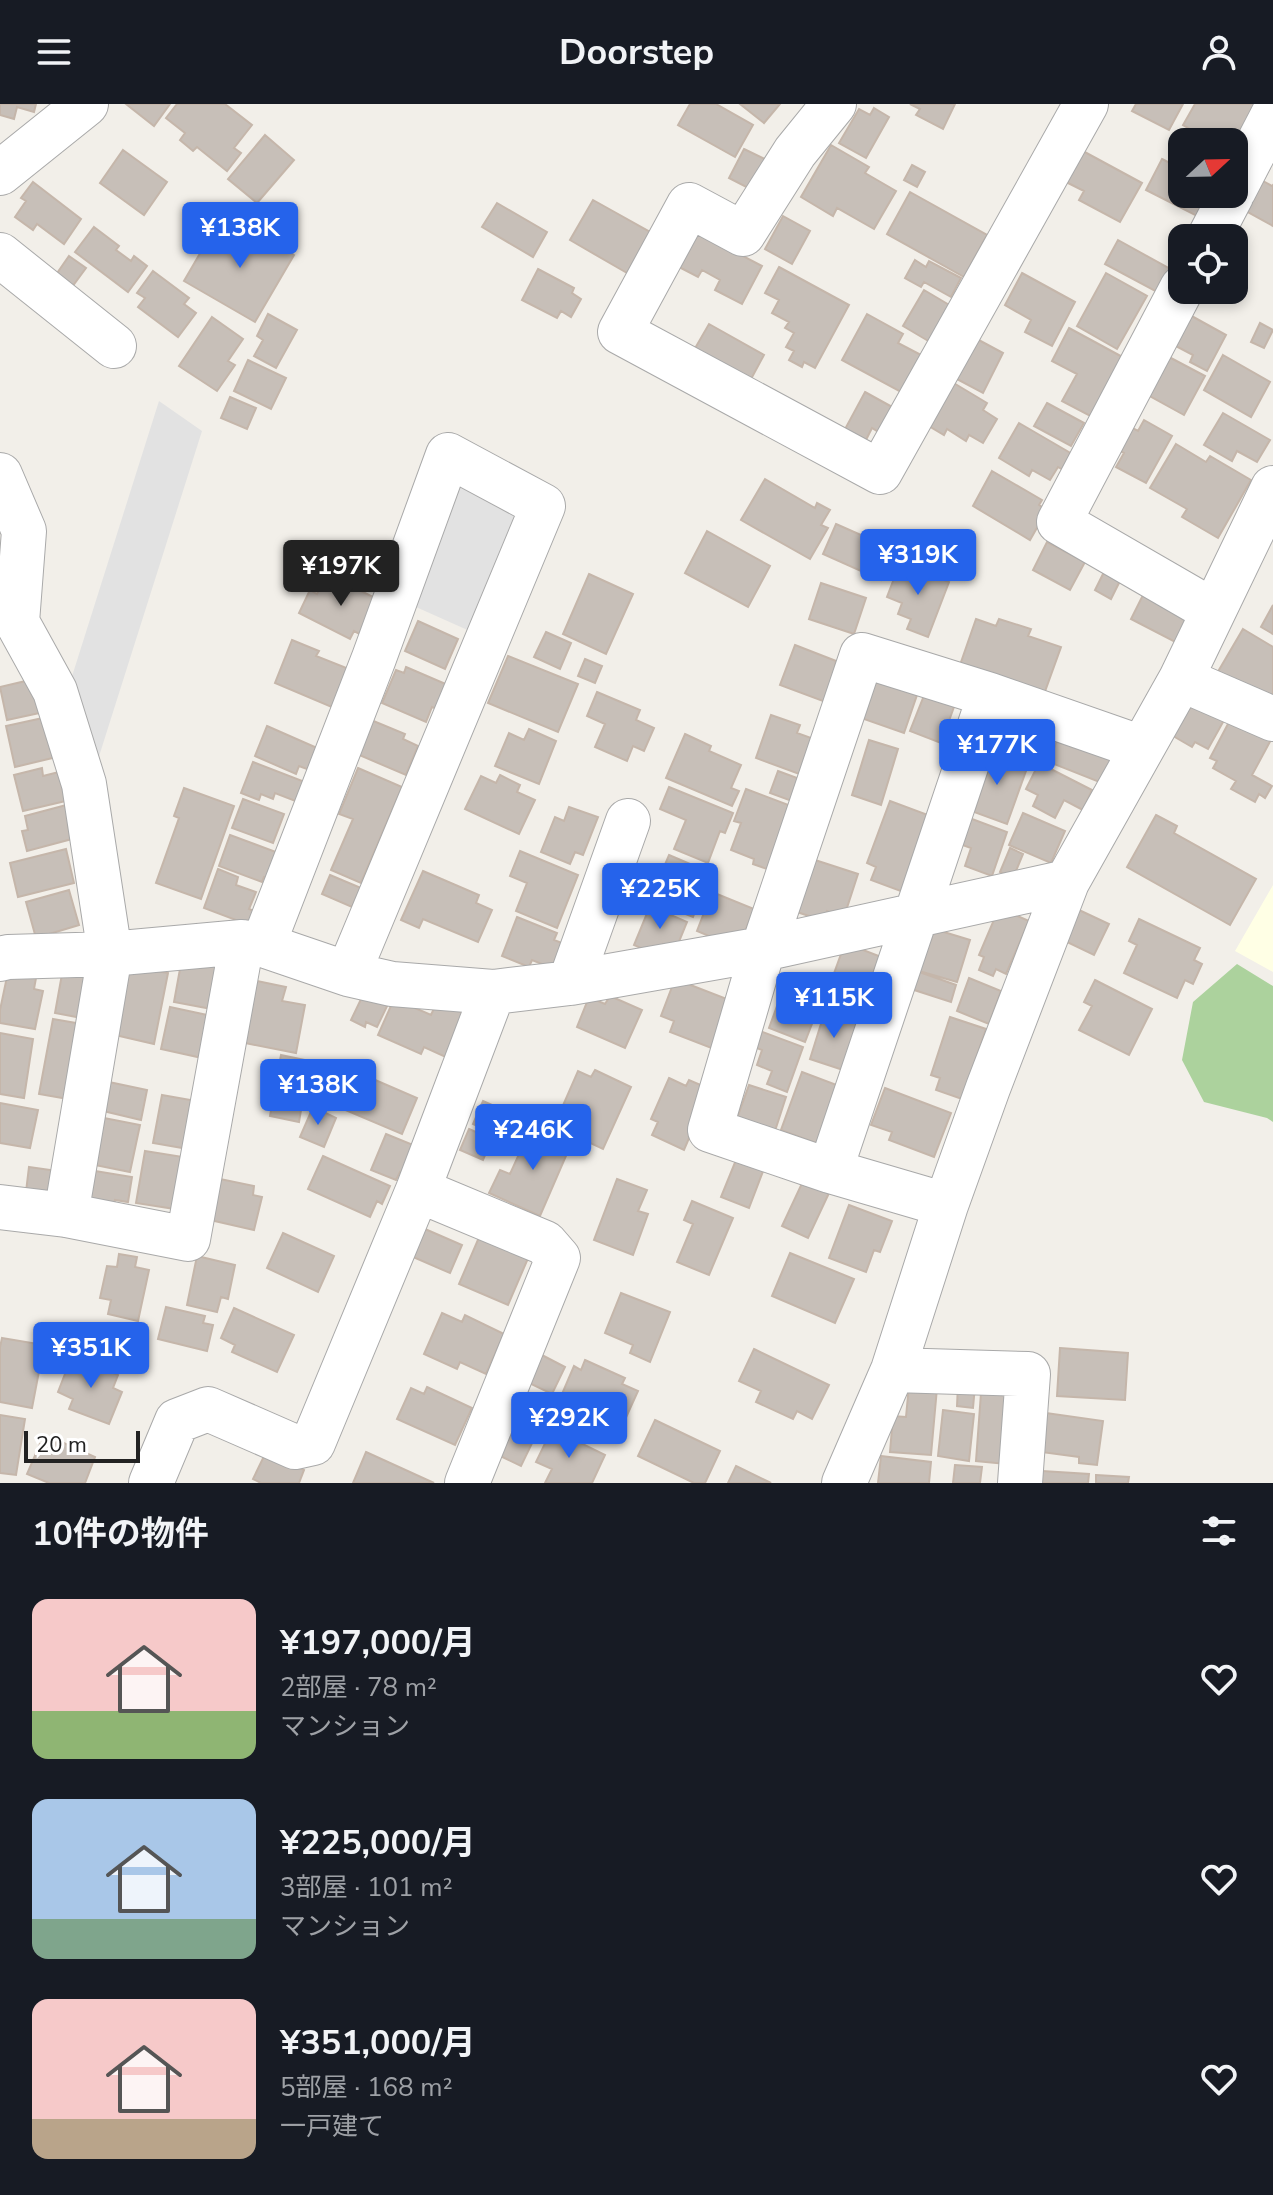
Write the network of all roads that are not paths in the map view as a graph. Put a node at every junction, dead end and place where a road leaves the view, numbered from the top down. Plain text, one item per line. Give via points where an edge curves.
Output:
1 (834, 104) edge
2 (1086, 104) edge
3 (72, 110) edge
4 (1273, 115) edge
5 (1248, 163) edge
6 (0, 173) edge
7 (0, 255) edge
8 (1174, 304) edge
9 (114, 346) dead end
10 (0, 475) edge
11 (1273, 488) edge
12 (1213, 611) junction
13 (1181, 679) junction
14 (990, 695) junction
15 (1273, 719) edge
16 (1142, 748) junction
17 (628, 821) dead end
18 (1067, 882) junction
19 (915, 915) junction
20 (252, 944) junction
21 (3, 946) edge
22 (763, 949) junction
23 (110, 954) junction
24 (348, 974) junction
25 (570, 983) junction
26 (493, 992) junction
27 (830, 1171) junction
28 (418, 1190) junction
29 (946, 1205) junction
30 (0, 1207) edge
31 (66, 1215) junction
32 (893, 1370) junction
33 (151, 1483) edge
34 (467, 1483) edge
35 (844, 1483) edge
36 (1020, 1483) edge

1 - 2 street via 795,152 743,234 689,205 620,332 880,472
3 - 6 street
4 - 5 street
7 - 9 street
8 - 12 street via 1059,522
10 - 23 street via 24,531 17,622 55,691 84,784
11 - 12 street
12 - 13 street
13 - 15 street
13 - 16 street
14 - 16 street
14 - 19 street
14 - 22 street via 862,655
16 - 18 street
17 - 25 street
18 - 19 street
18 - 29 street
19 - 22 street
19 - 27 street
20 - 23 street
20 - 24 street
20 - 24 street via 374,658 448,455 543,506
20 - 31 street via 188,1239
21 - 23 street
22 - 25 street
22 - 27 street via 710,1130
23 - 31 street
24 - 26 street via 392,984
25 - 26 street
26 - 28 street
27 - 29 street
28 - 33 street via 313,1443 295,1447 208,1409 177,1421
28 - 34 street via 545,1243 558,1258
29 - 32 street
30 - 31 street
32 - 35 street
32 - 36 street via 1028,1374

